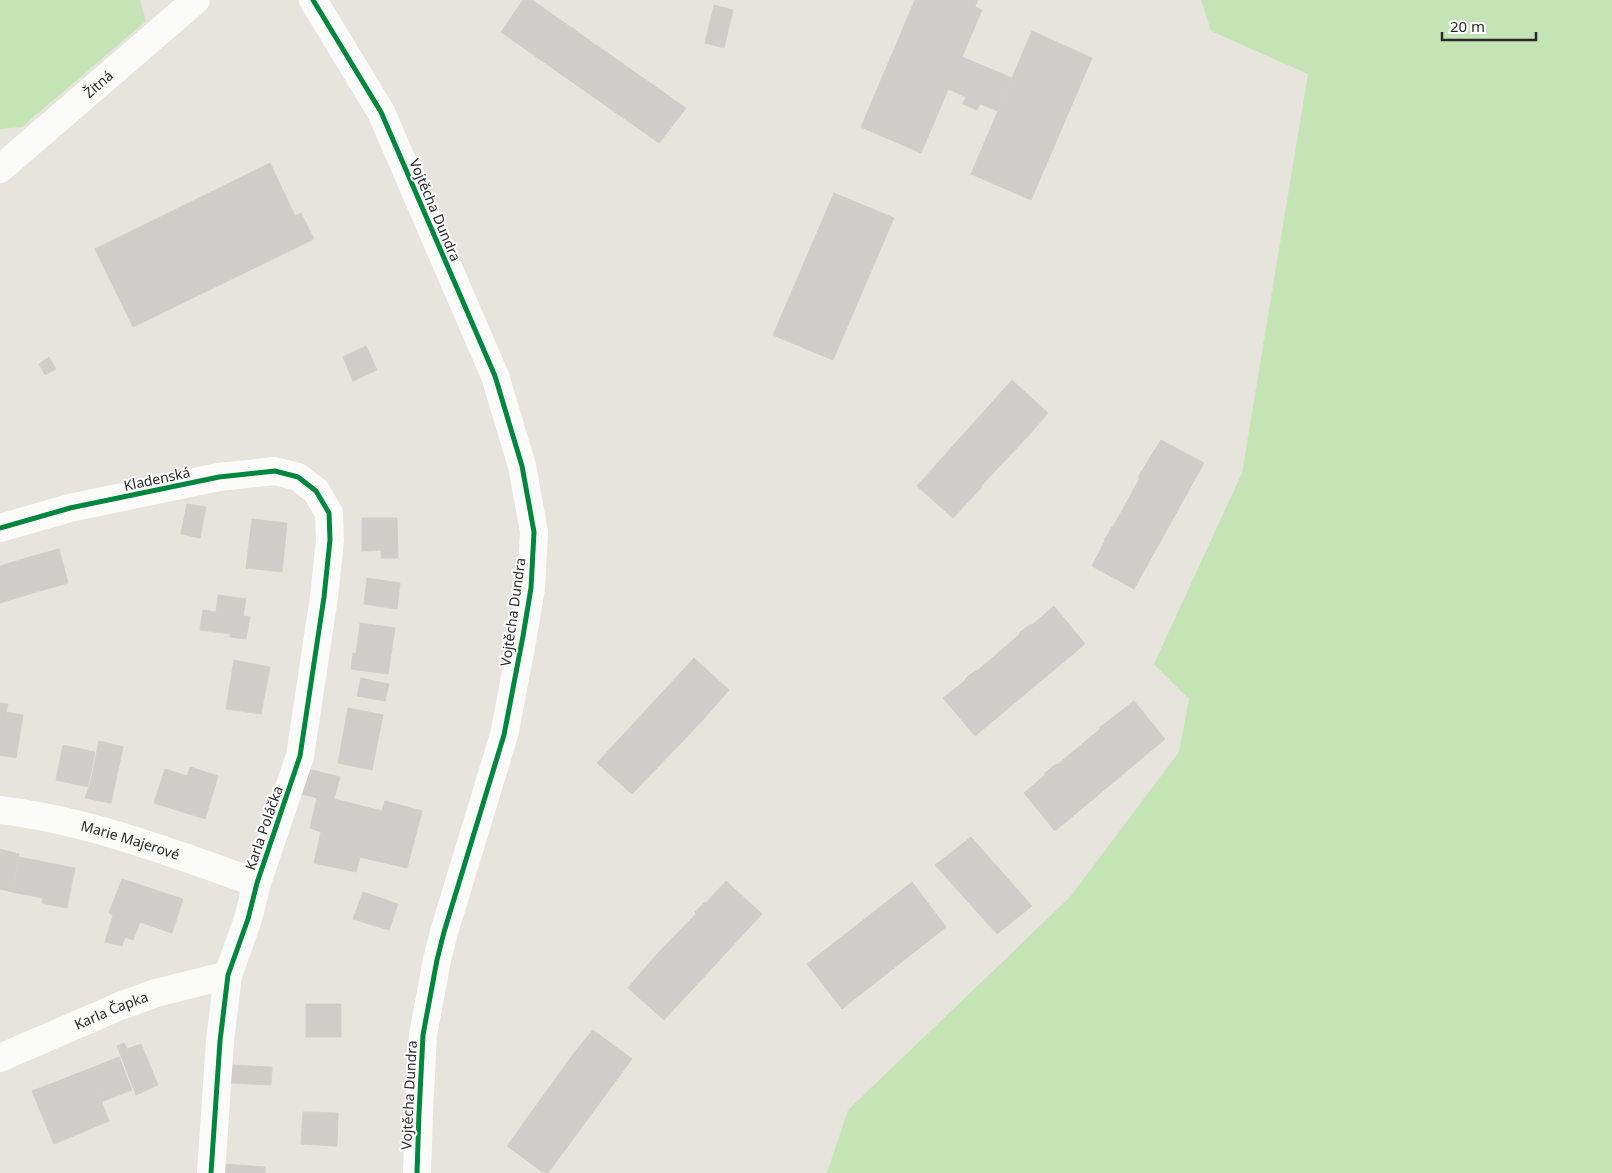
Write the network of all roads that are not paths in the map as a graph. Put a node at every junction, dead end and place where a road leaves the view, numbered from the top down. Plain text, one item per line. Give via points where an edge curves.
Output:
1 (196, 0) edge
2 (313, 0) edge
3 (0, 169) edge
4 (316, 491) joint
5 (0, 528) edge
6 (0, 810) edge
7 (257, 883) junction
8 (228, 976) junction
9 (0, 1058) edge
10 (210, 1173) edge
11 (417, 1173) edge

1 - 3 street, Žitná
2 - 11 street, Vojtěcha Dundra via 381,112 495,376 522,466 534,532 531,588 504,735 444,932 423,1035
4 - 5 street, Kladenská via 298,477 275,472 219,477 70,508
4 - 7 street, Karla Poláčka via 329,513 330,540 324,597 300,756
6 - 7 street, Marie Majerové via 111,833
7 - 8 street, Karla Poláčka
8 - 9 street, Karla Čapka via 156,993
8 - 10 street, Karla Poláčka

